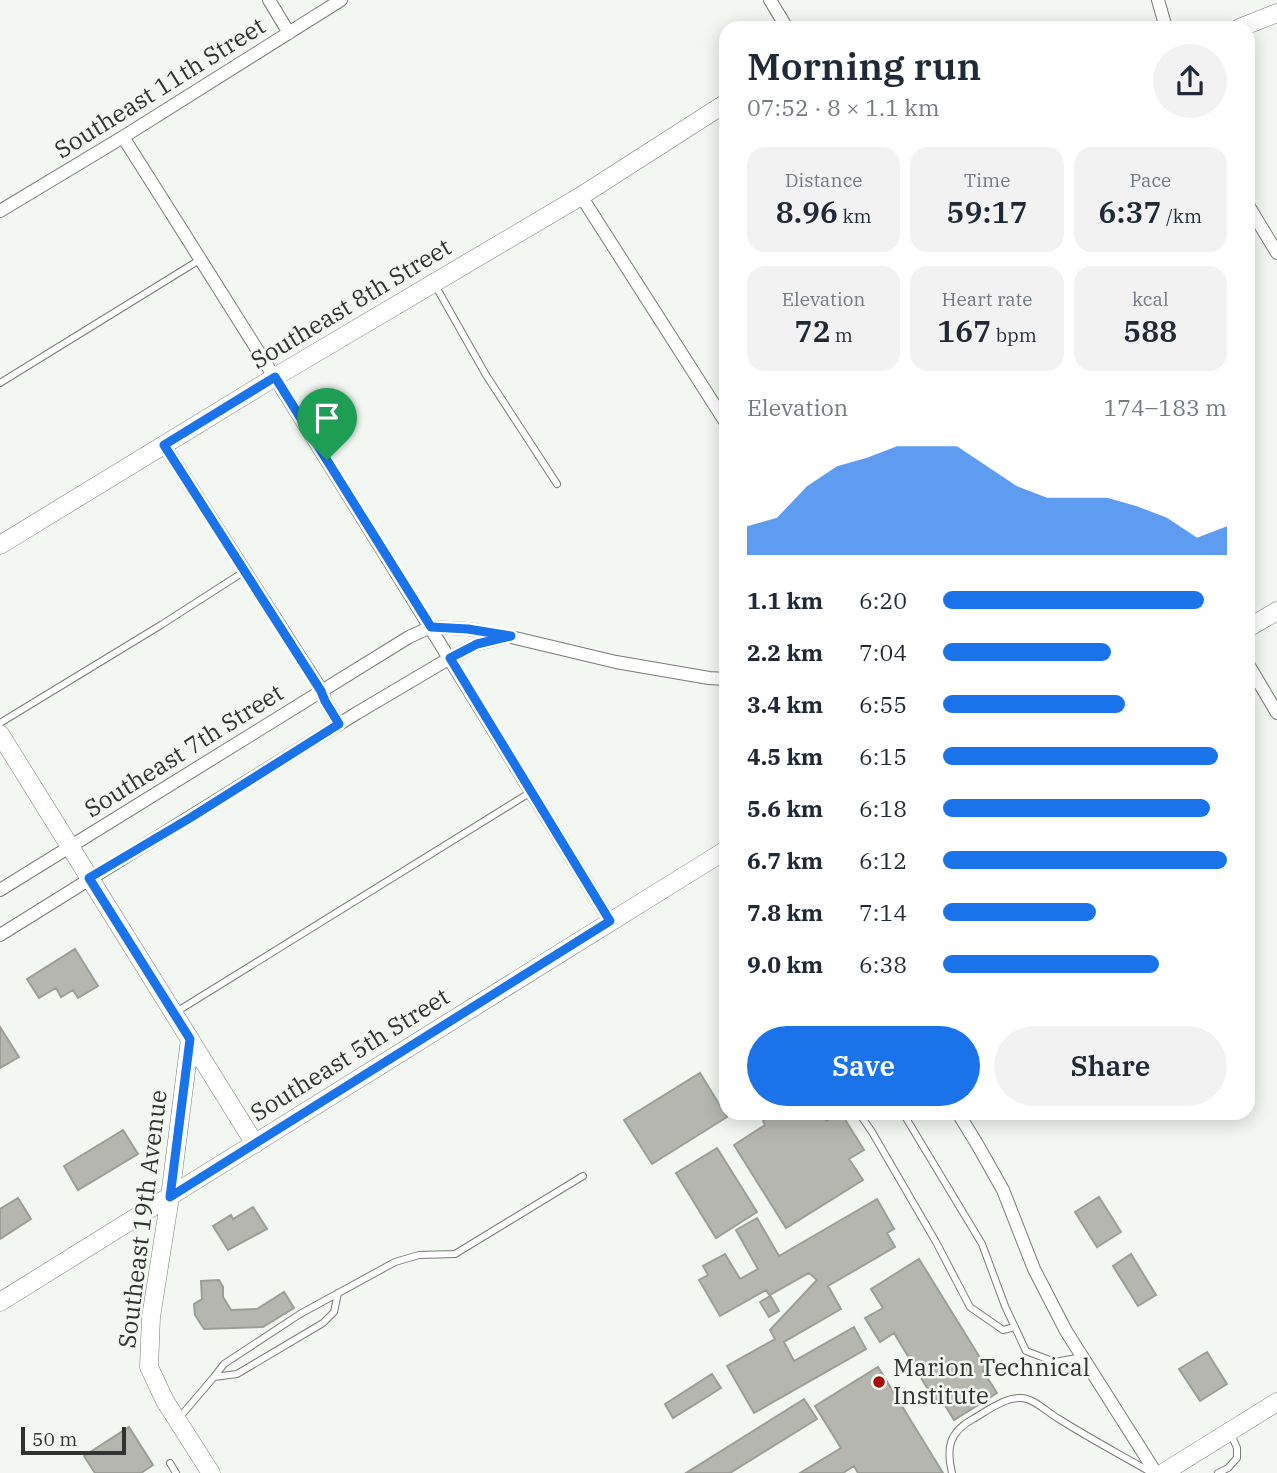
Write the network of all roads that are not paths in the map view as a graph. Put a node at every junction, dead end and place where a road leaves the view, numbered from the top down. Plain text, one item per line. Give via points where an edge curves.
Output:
1 (269, 0) edge
2 (341, 0) edge
3 (770, 0) edge
4 (1158, 0) edge
5 (1277, 13) edge
6 (783, 21) edge
7 (1164, 21) edge
8 (1255, 22) edge
9 (289, 33) junction
10 (719, 108) edge
11 (123, 137) junction
12 (581, 197) junction
13 (0, 211) edge
14 (1255, 217) edge
15 (1277, 253) edge
16 (201, 259) junction
17 (434, 283) junction
18 (275, 377) junction
19 (0, 383) edge
20 (719, 413) edge
21 (164, 445) junction
22 (557, 484) dead end
23 (0, 545) edge
24 (245, 571) junction
25 (1277, 611) edge
26 (1255, 624) edge
27 (431, 627) junction
28 (511, 636) junction
29 (450, 658) junction
30 (1255, 676) edge
31 (719, 679) edge
32 (321, 691) junction
33 (1277, 713) edge
34 (0, 723) edge
35 (339, 724) junction
36 (0, 734) edge
37 (531, 792) junction
38 (69, 847) junction
39 (719, 854) edge
40 (89, 878) junction
41 (0, 890) edge
42 (610, 921) junction
43 (0, 934) edge
44 (174, 1013) junction
45 (190, 1039) junction
46 (864, 1120) edge
47 (907, 1120) edge
48 (962, 1120) edge
49 (255, 1144) junction
50 (583, 1176) dead end
51 (170, 1197) junction
52 (338, 1293) junction
53 (0, 1302) edge
54 (1015, 1327) junction
55 (1082, 1357) junction
56 (214, 1377) junction
57 (1277, 1402) edge
58 (177, 1420) junction
59 (1229, 1432) junction
60 (170, 1463) dead end
61 (176, 1473) edge
62 (211, 1473) edge
63 (952, 1473) edge
64 (1154, 1473) edge
65 (1163, 1473) edge
66 (1218, 1473) edge

1 - 9 street
2 - 9 street, Southeast 11th Street
3 - 6 street
4 - 7 street
5 - 8 street
9 - 11 street, Southeast 11th Street
10 - 12 street, Southeast 8th Street
11 - 13 street, Southeast 11th Street
11 - 16 street
12 - 17 street, Southeast 8th Street
12 - 20 street
14 - 15 street
16 - 18 street
16 - 19 lane
17 - 18 street, Southeast 8th Street
17 - 22 lane via 486,375
18 - 21 street, Southeast 8th Street
18 - 27 street
21 - 23 street, Southeast 8th Street
21 - 24 street
24 - 32 street
24 - 34 lane
25 - 26 street
27 - 28 street, Southeast 7th Street
27 - 29 street
27 - 32 street, Southeast 7th Street
28 - 29 street, Southeast 7th Street via 477,644
28 - 31 street, Southeast 7th Street via 617,662
29 - 35 street, Southeast 7th Street
29 - 37 street
30 - 33 street
32 - 35 street
32 - 38 street, Southeast 7th Street
35 - 40 street, Southeast 7th Street
36 - 38 street
37 - 42 street
37 - 44 lane
38 - 40 street
38 - 41 street, Southeast 7th Street
39 - 42 street, Southeast 5th Street
40 - 43 street, Southeast 7th Street
40 - 44 street
42 - 49 street, Southeast 5th Street
44 - 45 street
45 - 49 street
45 - 51 street, Southeast 19th Avenue
46 - 54 lane via 970,1307 1003,1330
47 - 54 lane via 982,1244
48 - 55 street via 1003,1190 1034,1269
49 - 51 street, Southeast 5th Street
50 - 52 lane via 455,1254 419,1255 394,1262
51 - 53 street, Southeast 5th Street
51 - 58 street, Southeast 19th Avenue via 149,1367
52 - 56 lane via 224,1364
52 - 56 lane via 334,1312 323,1323 237,1374
54 - 55 lane via 1026,1350 1055,1362
55 - 64 street
56 - 58 lane
57 - 59 street
58 - 62 street, Southeast 19th Avenue
59 - 65 street
59 - 66 lane via 1237,1458
60 - 61 lane
63 - 64 lane via 948,1456 961,1425 1004,1401 1023,1398

